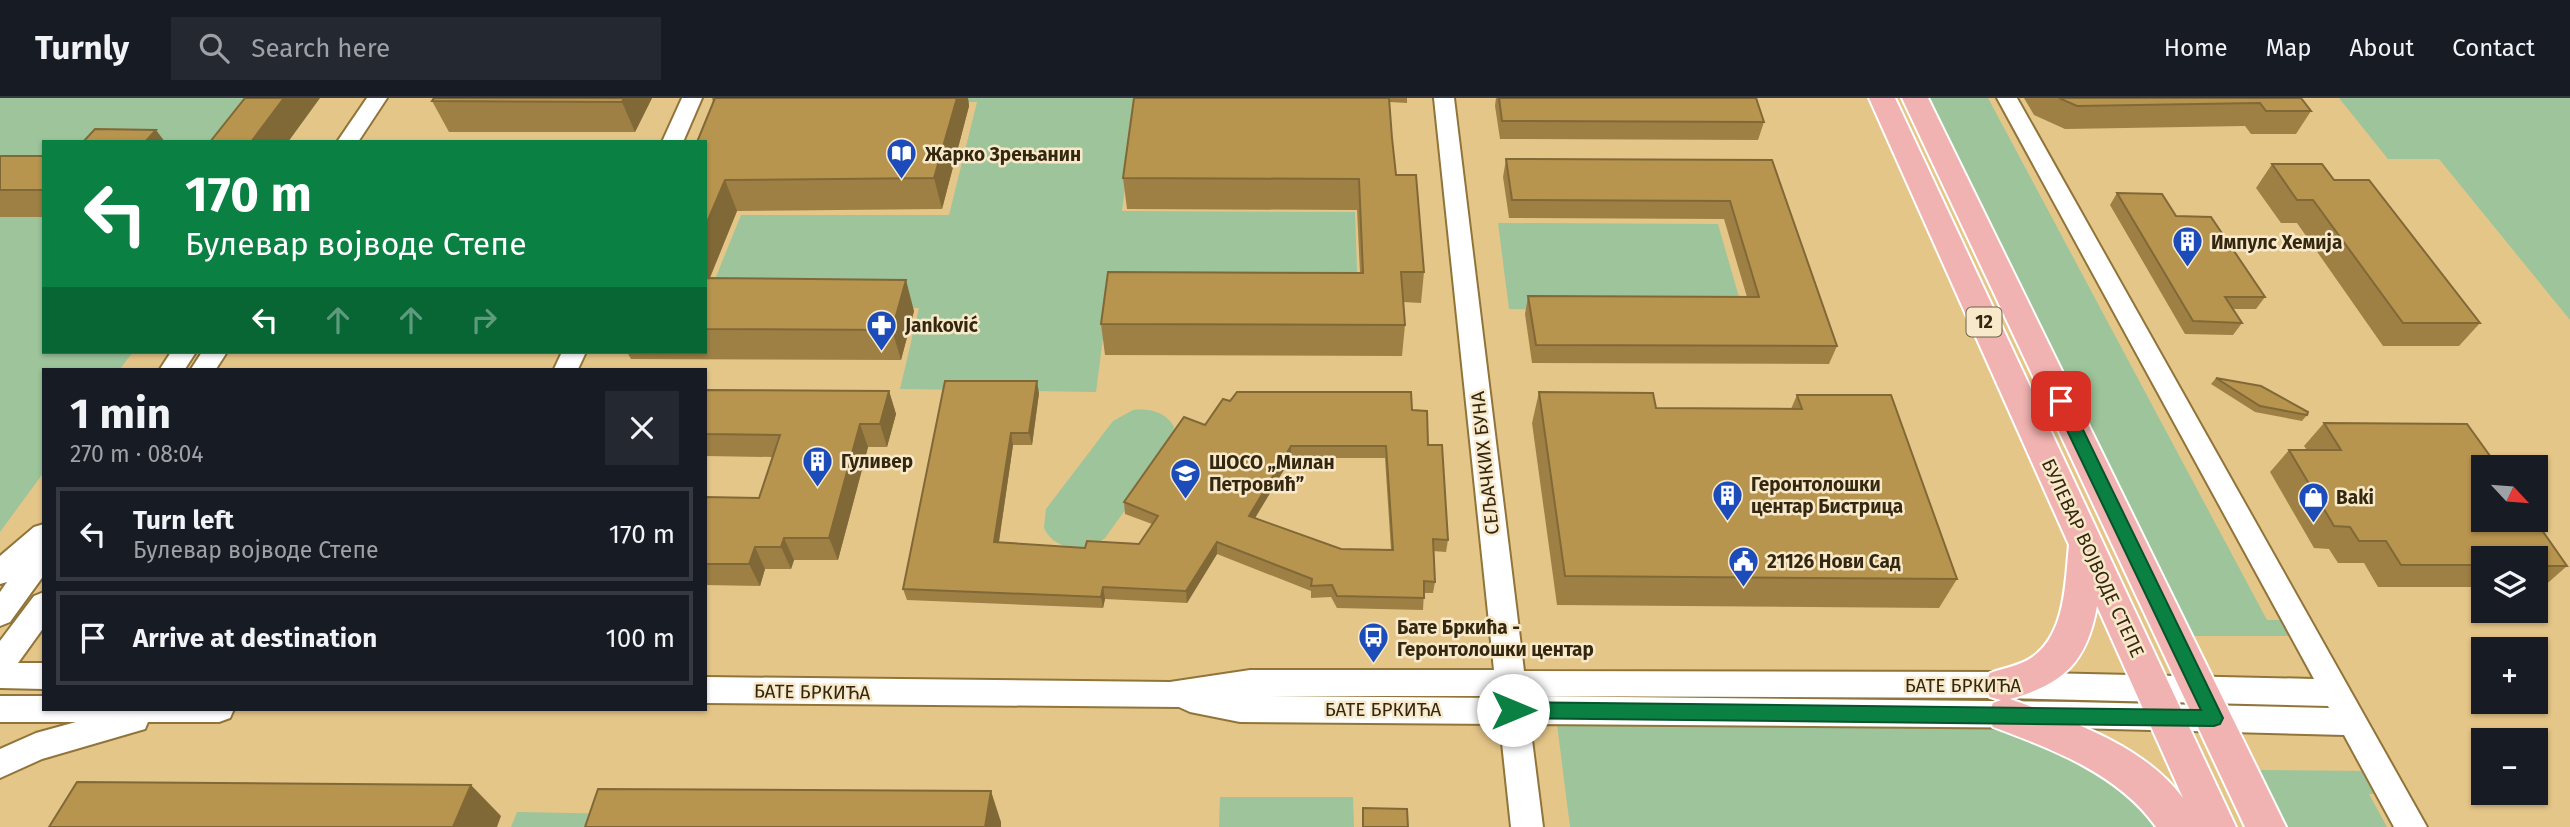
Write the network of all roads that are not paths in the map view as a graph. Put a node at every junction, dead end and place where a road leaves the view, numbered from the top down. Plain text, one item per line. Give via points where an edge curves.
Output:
1 (377, 98) edge
2 (692, 98) edge
3 (1444, 98) edge
4 (1882, 98) edge
5 (1915, 98) edge
6 (2007, 98) edge
7 (348, 140) edge
8 (673, 140) edge
9 (42, 537) edge
10 (2087, 545) junction
11 (42, 556) edge
12 (0, 573) edge
13 (42, 607) edge
14 (0, 614) edge
15 (0, 664) edge
16 (0, 675) edge
17 (42, 676) edge
18 (707, 690) edge
19 (2336, 693) junction
20 (1512, 697) junction
21 (2005, 700) junction
22 (2159, 702) junction
23 (2207, 704) junction
24 (0, 709) edge
25 (42, 709) edge
26 (164, 711) edge
27 (2352, 722) junction
28 (0, 764) edge
29 (1527, 827) edge
30 (2180, 827) edge
31 (2216, 827) edge
32 (2266, 827) edge
33 (2411, 827) edge

1 - 7 street
2 - 8 street
3 - 20 street, СЕЉАЧКИХ БУНА
4 - 10 main road, БУЛЕВАР ВОЈВОДЕ СТЕПЕ / 12
5 - 23 main road, БУЛЕВАР ВОЈВОДЕ СТЕПЕ / 12
6 - 19 street
9 - 12 street
10 - 21 main road via 2067,646 2046,669
10 - 22 main road, БУЛЕВАР ВОЈВОДЕ СТЕПЕ / 12
11 - 14 street
13 - 15 street
16 - 17 street
18 - 20 street, БАТЕ БРКИЋА via 1170,695 1240,709
19 - 23 street, БАТЕ БРКИЋА
19 - 27 street
20 - 21 street, БАТЕ БРКИЋА
20 - 29 street, СЕЉАЧКИХ БУНА
21 - 22 street, БАТЕ БРКИЋА
21 - 30 main road via 2119,766
22 - 23 street, БАТЕ БРКИЋА
22 - 31 main road, БУЛЕВАР ВОЈВОДЕ СТЕПЕ / 12
23 - 27 street, БАТЕ БРКИЋА
23 - 32 main road, БУЛЕВАР ВОЈВОДЕ СТЕПЕ / 12
24 - 25 street
26 - 28 street via 43,745
27 - 33 street

